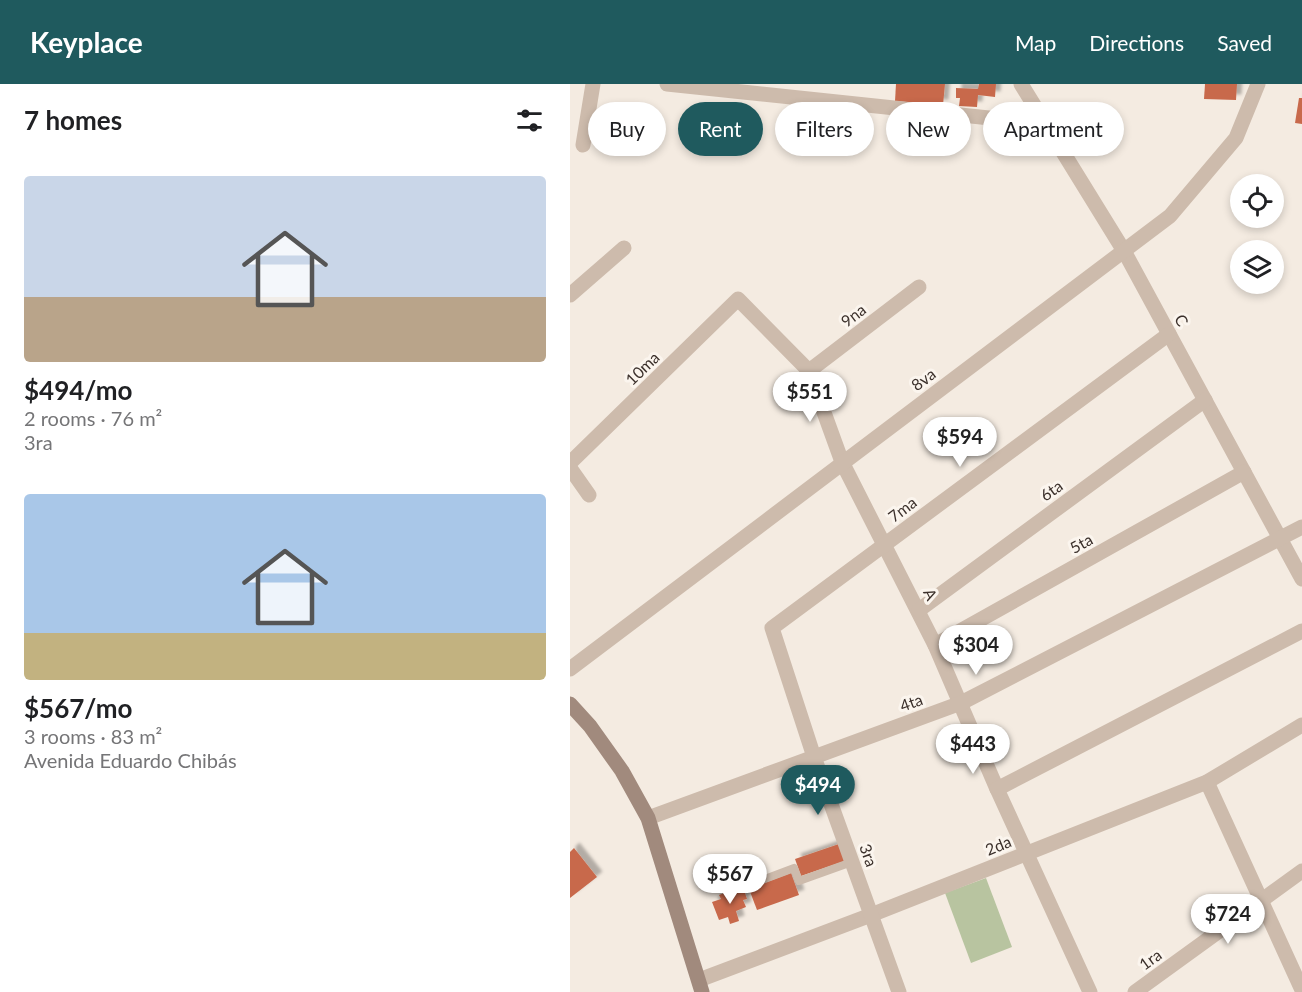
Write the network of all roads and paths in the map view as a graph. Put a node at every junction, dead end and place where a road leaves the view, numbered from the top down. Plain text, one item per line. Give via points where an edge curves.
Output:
1 (593, 84) edge
2 (667, 84) edge
3 (1021, 84) edge
4 (1258, 84) edge
5 (1032, 102) edge
6 (983, 117) edge
7 (582, 145) dead end
8 (1066, 156) edge
9 (624, 248) dead end
10 (1124, 252) junction
11 (919, 287) dead end
12 (570, 295) edge
13 (738, 299) joint
14 (1169, 334) junction
15 (809, 371) junction
16 (1205, 400) junction
17 (842, 462) junction
18 (570, 463) edge
19 (570, 468) edge
20 (1244, 472) junction
21 (590, 495) dead end
22 (1302, 527) edge
23 (1280, 538) junction
24 (886, 544) junction
25 (1302, 579) edge
26 (919, 610) junction
27 (772, 628) joint
28 (1302, 631) edge
29 (935, 645) junction
30 (570, 669) edge
31 (961, 703) junction
32 (570, 704) edge
33 (1302, 725) edge
34 (814, 757) junction
35 (1207, 782) junction
36 (997, 789) junction
37 (648, 818) junction
38 (1026, 853) junction
39 (852, 862) junction
40 (1302, 872) edge
41 (749, 885) dead end
42 (1263, 900) junction
43 (871, 915) junction
44 (700, 986) edge
45 (1302, 990) edge
46 (899, 992) edge
47 (1090, 992) edge
48 (1135, 992) edge

1 - 7 street
2 - 6 street
3 - 5 street, C
4 - 10 street, 8va via 1236,138 1170,216
8 - 10 street, C
9 - 12 street
10 - 14 street, C
10 - 17 street, 8va
11 - 15 street, 9na
13 - 15 street, A
13 - 18 street, 10ma
14 - 16 street, C
14 - 24 street, 7ma
15 - 17 street, A
16 - 20 street, C
16 - 26 street, 6ta
17 - 24 street, A
17 - 30 street, 8va
19 - 21 street
20 - 23 street, C
20 - 29 street, 5ta
22 - 23 street, 4ta
23 - 25 street, C
23 - 31 street, 4ta
24 - 26 street, A
24 - 27 street, 7ma
26 - 29 street, A
27 - 34 street, 3ra
28 - 36 street
29 - 31 street, A
31 - 34 street, 4ta
31 - 36 street, A
32 - 37 main road via 591,726 622,771
33 - 35 street, 2da
34 - 37 street, 4ta
34 - 39 street, 3ra
35 - 38 street, 2da
35 - 42 street
36 - 38 street, A
37 - 44 main road
38 - 43 street, 2da
38 - 47 street, A
39 - 41 lane via 799,881 794,868
39 - 43 street, 3ra
40 - 42 street, 1ra
42 - 45 street
42 - 48 street, 1ra
43 - 44 street, 2da
43 - 46 street, 3ra

